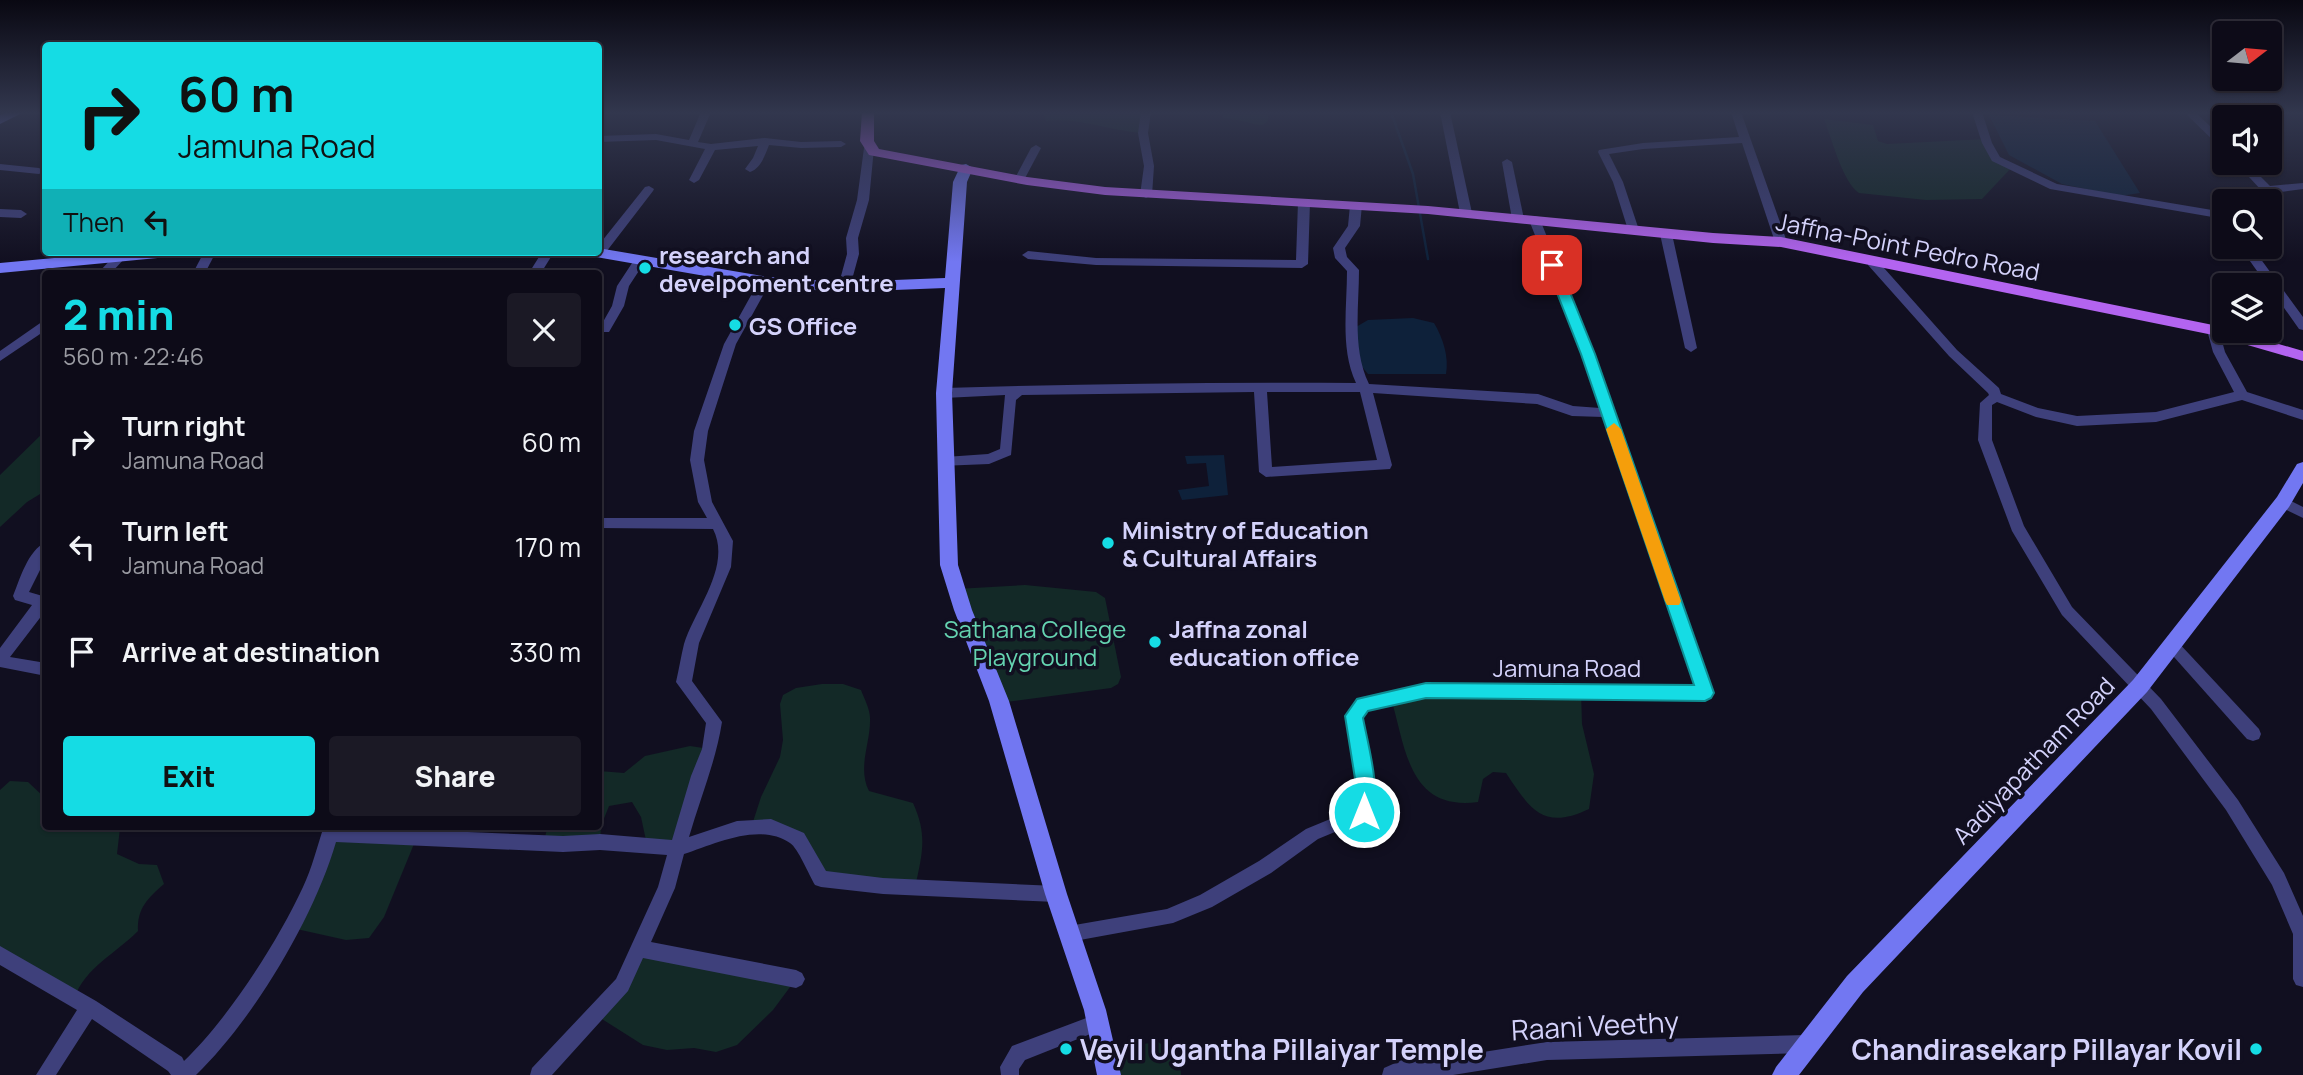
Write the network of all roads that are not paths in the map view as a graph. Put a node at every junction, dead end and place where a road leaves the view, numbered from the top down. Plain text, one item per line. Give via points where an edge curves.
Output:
1 (703, 162) edge
2 (755, 162) edge
3 (867, 162) edge
4 (928, 162) edge
5 (1028, 162) edge
6 (1148, 162) edge
7 (1455, 162) edge
8 (1507, 162) dead end
9 (1608, 162) edge
10 (1752, 162) edge
11 (2003, 162) edge
12 (0, 167) edge
13 (966, 168) junction
14 (750, 169) dead end
15 (39, 171) dead end
16 (2252, 175) edge
17 (694, 180) dead end
18 (1019, 180) junction
19 (2303, 186) edge
20 (649, 188) dead end
21 (2265, 189) edge
22 (2275, 189) edge
23 (1146, 195) junction
24 (1304, 202) junction
25 (1356, 205) junction
26 (0, 213) edge
27 (1466, 213) junction
28 (21, 214) dead end
29 (2212, 215) edge
30 (1518, 219) junction
31 (1535, 220) junction
32 (1633, 230) junction
33 (1666, 234) junction
34 (1782, 242) junction
35 (602, 246) edge
36 (602, 253) edge
37 (1028, 255) dead end
38 (130, 256) edge
39 (120, 257) junction
40 (2255, 259) edge
41 (640, 260) junction
42 (1872, 262) junction
43 (0, 268) edge
44 (107, 270) edge
45 (765, 281) junction
46 (951, 283) junction
47 (844, 287) junction
48 (42, 326) edge
49 (2303, 326) edge
50 (605, 329) dead end
51 (2212, 330) edge
52 (2217, 343) edge
53 (2258, 343) edge
54 (1690, 348) dead end
55 (2303, 356) edge
56 (0, 357) edge
57 (1260, 387) junction
58 (1365, 388) junction
59 (1021, 390) junction
60 (944, 393) junction
61 (2242, 395) junction
62 (1996, 397) junction
63 (1608, 413) junction
64 (2303, 415) edge
65 (945, 462) junction
66 (2303, 468) edge
67 (2283, 502) junction
68 (2303, 513) edge
69 (602, 523) edge
70 (718, 524) junction
71 (42, 552) edge
72 (42, 603) edge
73 (42, 604) edge
74 (2171, 644) junction
75 (0, 660) edge
76 (42, 669) edge
77 (2140, 686) junction
78 (2253, 734) dead end
79 (331, 830) edge
80 (519, 834) edge
81 (678, 848) junction
82 (1056, 894) junction
83 (1069, 933) junction
84 (639, 948) junction
85 (0, 956) edge
86 (796, 979) dead end
87 (2302, 979) edge
88 (90, 1007) junction
89 (1097, 1023) junction
90 (1806, 1044) junction
91 (45, 1075) edge
92 (182, 1075) edge
93 (539, 1075) edge
94 (1010, 1075) edge
95 (1109, 1075) edge
96 (1391, 1075) edge
97 (1784, 1075) edge

1 - 17 street
2 - 14 street
3 - 47 street
4 - 13 main road, Jaffna-Point Pedro Road
5 - 18 street
6 - 23 street
7 - 27 street
8 - 30 street
9 - 32 street
10 - 34 street
11 - 29 street via 2054,187
12 - 15 street
13 - 18 main road, Jaffna-Point Pedro Road
13 - 46 street via 960,182
16 - 21 street
18 - 23 main road, Jaffna-Point Pedro Road
19 - 22 street
20 - 35 street
23 - 24 main road, Jaffna-Point Pedro Road
24 - 25 main road, Jaffna-Point Pedro Road
24 - 37 street via 1302,264 1066,261
25 - 27 main road, Jaffna-Point Pedro Road
25 - 58 street via 1354,226 1339,248 1341,258 1353,270 1352,350
26 - 28 street
27 - 30 main road, Jaffna-Point Pedro Road
30 - 31 main road, Jaffna-Point Pedro Road
31 - 32 main road, Jaffna-Point Pedro Road
31 - 63 street, Jamuna Road
32 - 33 main road, Jaffna-Point Pedro Road
33 - 34 main road, Jaffna-Point Pedro Road
33 - 54 street
34 - 42 main road, Jaffna-Point Pedro Road
36 - 41 street
38 - 39 street
39 - 43 street
39 - 44 street
40 - 49 street
41 - 45 street
41 - 50 street
42 - 51 main road, Jaffna-Point Pedro Road
42 - 62 street
45 - 47 street
45 - 70 street via 730,344 701,430 697,460 705,502
46 - 47 street
46 - 60 street
48 - 56 street
52 - 61 street
53 - 55 main road, Jaffna-Point Pedro Road
57 - 58 street
57 - 58 street via 1266,472 1385,465
57 - 59 street
58 - 63 street via 1538,400 1572,411
59 - 60 street
59 - 65 street via 1010,398 1006,452 989,459
60 - 65 street
61 - 62 street via 2156,417 2077,421
61 - 64 street
62 - 77 street via 1986,402 1985,440 2017,527 2067,611
63 - 83 street, Jamuna Road via 1705,693 1426,691 1363,704 1354,716 1366,791 1364,812 1312,834 1206,901 1167,917
65 - 82 street via 949,565 999,701
66 - 67 street, Aadiyapatham Road
67 - 68 street
67 - 74 street, Aadiyapatham Road
69 - 70 street
70 - 81 street via 726,541 724,567 692,643 684,682 715,722
71 - 72 street via 20,596
73 - 75 street
74 - 77 street, Aadiyapatham Road
74 - 78 street
75 - 76 street
77 - 87 street via 2232,805 2278,879 2302,934
77 - 90 street, Aadiyapatham Road via 1855,984
79 - 80 street
79 - 92 street via 307,903 284,941 229,1027
80 - 81 street
81 - 82 street via 737,829 771,827 798,838 821,879
81 - 84 street
82 - 83 street
83 - 89 street
84 - 86 street
84 - 93 street via 622,985
85 - 88 street
88 - 91 street
88 - 92 street via 175,1065
89 - 94 street via 1019,1053 1009,1067
89 - 95 street
90 - 96 street, Raani Veethy via 1547,1051 1426,1070 1402,1069
90 - 97 street, Aadiyapatham Road

